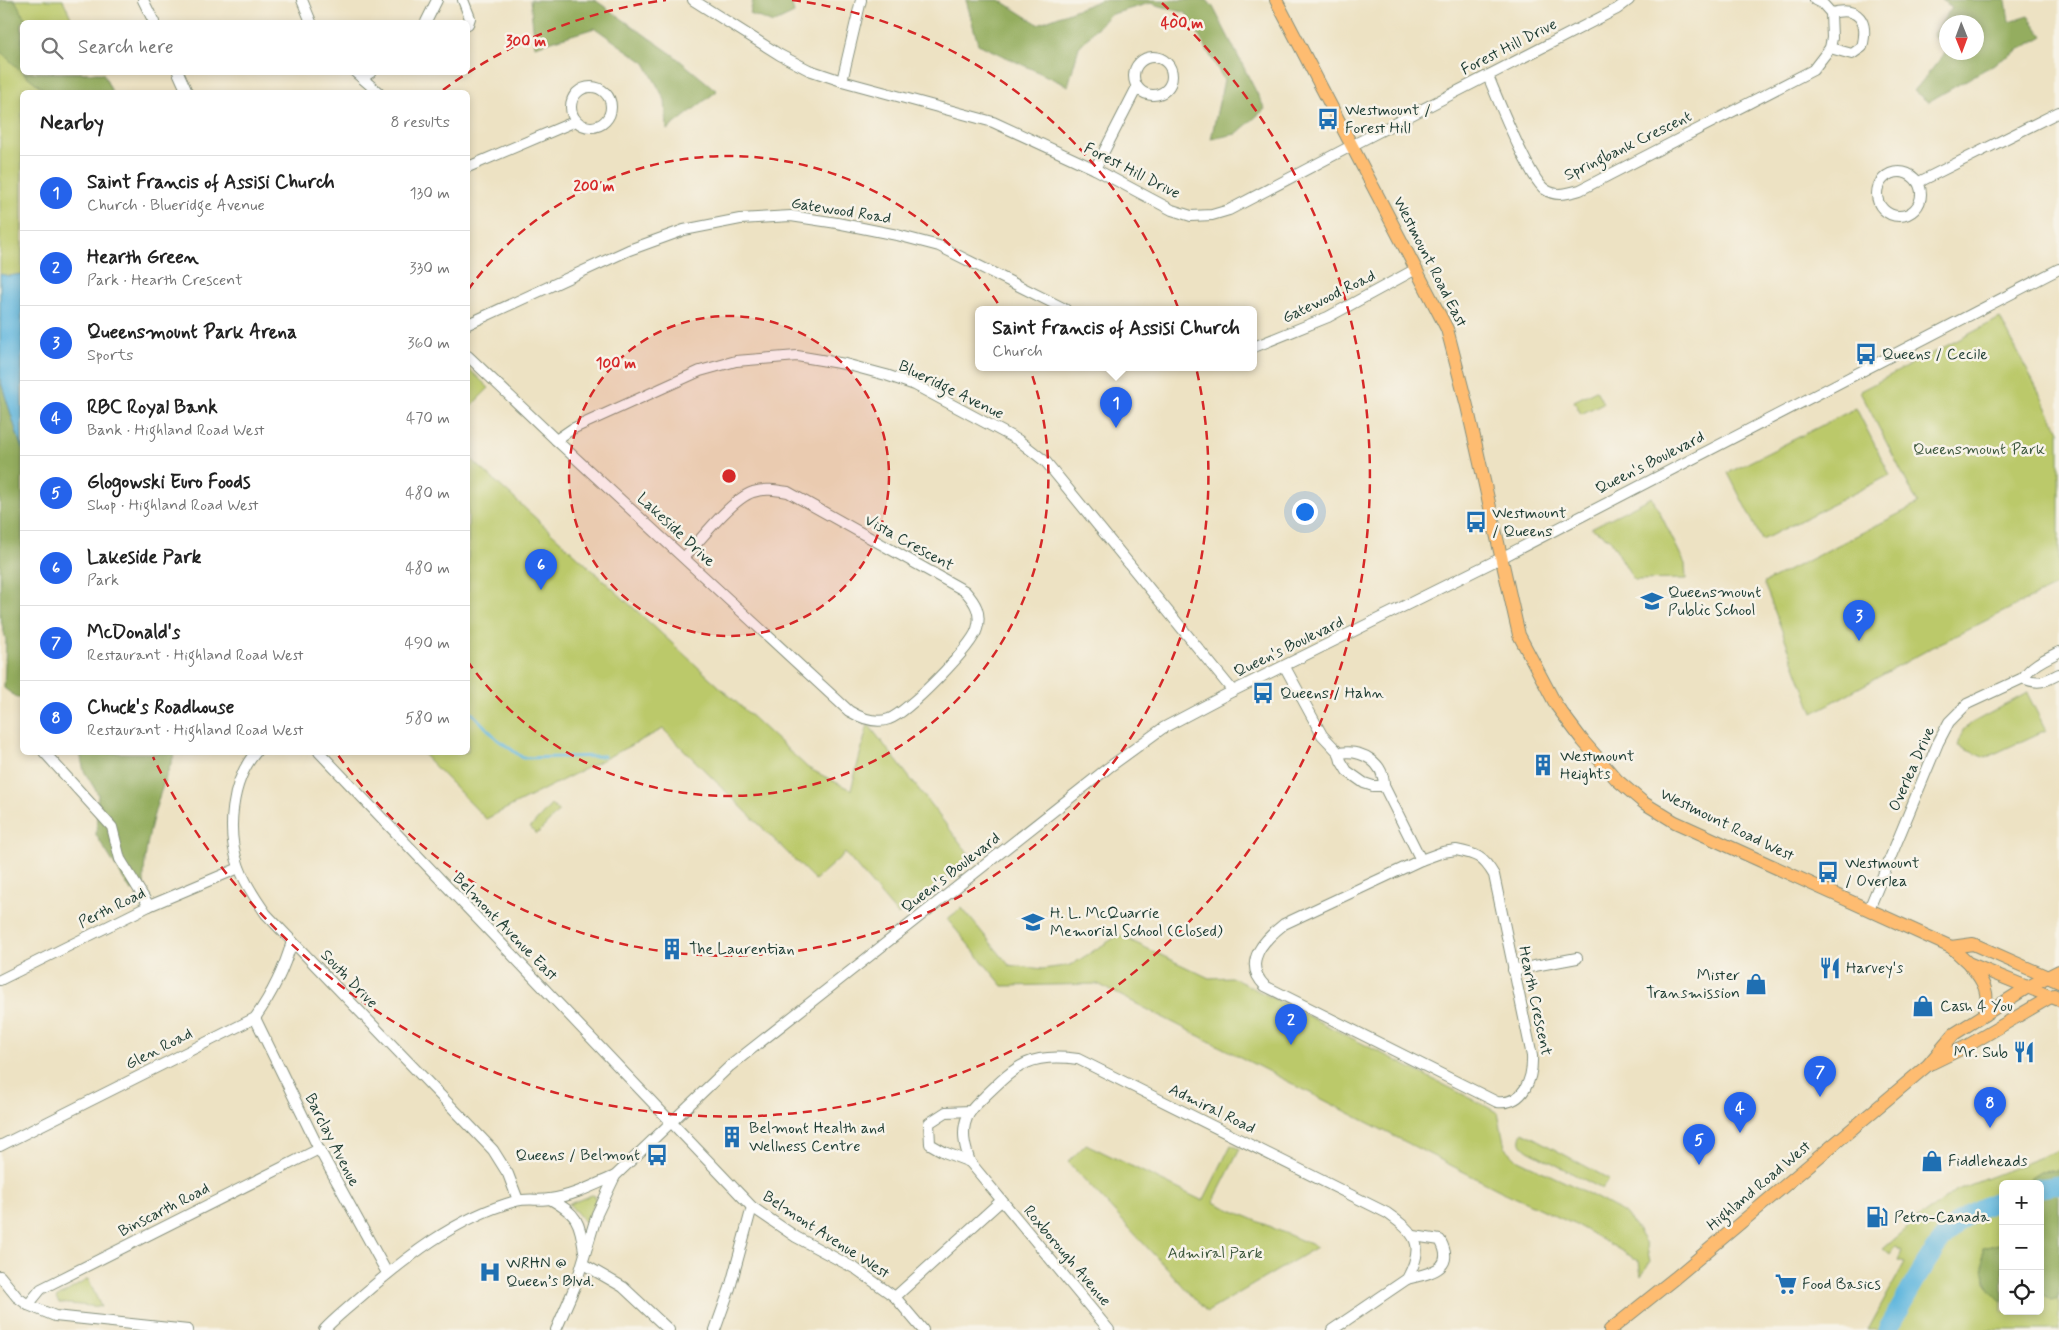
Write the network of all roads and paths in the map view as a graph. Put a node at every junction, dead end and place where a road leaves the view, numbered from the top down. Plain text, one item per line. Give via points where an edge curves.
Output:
1 (143, 0) edge
2 (302, 0) edge
3 (436, 0) edge
4 (463, 0) edge
5 (694, 0) edge
6 (861, 0) edge
7 (1276, 0) edge
8 (1629, 0) edge
9 (1815, 0) edge
10 (1831, 13) junction
11 (153, 20) edge
12 (310, 20) edge
13 (427, 20) edge
14 (469, 20) edge
15 (1830, 48) junction
16 (180, 75) edge
17 (364, 75) edge
18 (1488, 76) junction
19 (842, 81) junction
20 (1137, 87) dead end
21 (187, 90) edge
22 (376, 90) edge
23 (2059, 112) edge
24 (576, 121) junction
25 (1353, 144) junction
26 (470, 166) edge
27 (1096, 169) junction
28 (1919, 182) junction
29 (1416, 269) junction
30 (2059, 269) edge
31 (1059, 306) edge
32 (470, 323) edge
33 (1257, 346) edge
34 (470, 358) edge
35 (556, 440) junction
36 (684, 558) junction
37 (1501, 558) junction
38 (2059, 652) edge
39 (1284, 667) junction
40 (2059, 674) edge
41 (2023, 678) junction
42 (1233, 691) junction
43 (869, 720) joint
44 (1339, 753) junction
45 (47, 755) edge
46 (254, 755) edge
47 (322, 755) edge
48 (1384, 786) junction
49 (1421, 860) junction
50 (239, 868) junction
51 (149, 906) junction
52 (1869, 909) junction
53 (292, 941) junction
54 (1951, 947) junction
55 (1577, 958) dead end
56 (1968, 962) junction
57 (1513, 970) junction
58 (2055, 977) edge
59 (0, 980) edge
60 (2028, 987) junction
61 (2056, 996) edge
62 (1984, 1015) junction
63 (254, 1018) junction
64 (1928, 1065) junction
65 (971, 1110) junction
66 (670, 1122) junction
67 (0, 1146) edge
68 (319, 1149) junction
69 (970, 1162) junction
70 (615, 1176) junction
71 (550, 1199) junction
72 (518, 1200) junction
73 (1002, 1201) junction
74 (752, 1207) junction
75 (1414, 1236) junction
76 (584, 1260) junction
77 (387, 1273) junction
78 (0, 1276) edge
79 (1407, 1279) junction
80 (895, 1297) junction
81 (28, 1305) junction
82 (188, 1330) edge
83 (324, 1330) edge
84 (556, 1330) edge
85 (669, 1330) edge
86 (715, 1330) edge
87 (923, 1330) edge
88 (1109, 1330) edge
89 (1332, 1330) edge
90 (1610, 1330) edge

1 - 11 street
2 - 12 street
3 - 13 street
4 - 14 street
5 - 19 street, Forest Hill Drive via 780,55 809,70
6 - 19 street
7 - 25 main road, Westmount Road East
8 - 18 street, Forest Hill Drive via 1618,9
9 - 10 street
10 - 15 street
10 - 15 street via 1845,10 1855,13 1862,22 1865,36 1862,47 1852,54
15 - 18 street, Springbank Crescent via 1813,70 1580,190 1562,195 1545,190 1532,174
16 - 21 street
17 - 22 street
18 - 25 street, Forest Hill Drive
19 - 27 street, Forest Hill Drive via 994,122
20 - 27 street
23 - 28 street
24 - 24 street via 592,127 607,120 612,108 607,94 597,87 580,90 571,102
24 - 26 street
25 - 27 street, Forest Hill Drive via 1230,210 1212,215 1191,216 1172,210
25 - 29 main road, Westmount Road East
28 - 28 street via 1902,172 1885,176 1877,190 1880,205 1895,216 1910,214 1920,203
29 - 33 street, Gatewood Road via 1328,317
29 - 37 main road, Westmount Road East via 1452,342
30 - 37 street, Queen's Boulevard
31 - 32 street, Gatewood Road via 939,246 791,216 740,219 684,230 629,250
34 - 35 street, Lakeside Drive
35 - 36 street, Lakeside Drive
35 - 42 street, Blueridge Avenue via 572,429 700,371 736,361 798,356 845,364 915,385 1018,440 1046,462
36 - 43 street, Lakeside Drive via 849,711
36 - 43 street, Vista Crescent via 739,499 753,492 778,490 788,492 965,591 976,604 979,616 977,629 967,646 904,711 888,720
37 - 39 street, Queen's Boulevard
37 - 52 main road, Westmount Road West via 1519,636 1556,705 1617,780 1644,803 1675,822
38 - 41 street, Overlea Drive via 2036,664
39 - 42 street, Queen's Boulevard
39 - 44 street via 1322,735
40 - 41 street via 2044,682
41 - 52 street, Overlea Drive via 1967,704 1949,722
42 - 66 street, Queen's Boulevard via 1163,728 1108,768 730,1066
44 - 48 street via 1347,771 1356,779 1373,786
44 - 48 street via 1350,751 1371,759 1380,767
45 - 51 street via 112,828 120,859
46 - 50 street, South Drive via 243,773 233,813 235,855
47 - 66 street, Belmont Avenue East
48 - 49 street
49 - 57 street, Hearth Crescent via 1456,850 1478,855 1487,863 1494,874
49 - 57 street, Hearth Crescent via 1284,924 1264,941 1256,956 1258,979 1265,986 1497,1102 1507,1103 1526,1087 1533,1066
50 - 51 street, Perth Road
50 - 53 street, South Drive via 266,914
51 - 59 street, Perth Road
52 - 54 main road, Westmount Road West
53 - 63 street, Glen Road via 281,974
53 - 72 street, South Drive via 493,1150 508,1174
54 - 56 main road, Westmount Road West
54 - 58 main road, Westmount Road West via 1973,944
55 - 57 street
56 - 60 main road, Westmount Road West
56 - 62 main road via 1986,990 1988,998
58 - 60 main road, Highland Road West
60 - 61 main road, Westmount Road West
60 - 62 main road, Highland Road West
61 - 64 main road, Highland Road West
62 - 64 main road, Highland Road West via 1954,1034
63 - 67 street, Glen Road
63 - 68 street, Barclay Avenue
64 - 90 main road, Highland Road West
65 - 69 street, Admiral Road via 964,1136
65 - 69 street, Admiral Road via 946,1112 929,1123 930,1144
65 - 75 street, Admiral Road via 1021,1064 1059,1056 1078,1059 1388,1213
66 - 70 street, Queen's Boulevard
66 - 74 street, Belmont Avenue West
68 - 77 street, Barclay Avenue
68 - 81 street, Binscarth Road via 41,1289
69 - 73 street, Admiral Road
70 - 71 street, Queen's Boulevard
70 - 76 street, Queen's Boulevard via 597,1214
71 - 72 street, Queen's Boulevard
71 - 76 street, Queen's Boulevard via 572,1212 580,1226
72 - 77 street, Queen's Boulevard via 457,1226
73 - 80 street
73 - 88 street, Roxborough Avenue
74 - 80 street, Belmont Avenue West via 796,1237 856,1269
74 - 86 street
75 - 79 street via 1417,1252
75 - 79 street via 1440,1240 1445,1248 1445,1261 1438,1271
76 - 84 street, Queen's Boulevard
76 - 85 street via 623,1287
77 - 83 street, Queen's Boulevard
78 - 81 street
79 - 89 street
80 - 87 street, Belmont Avenue West
81 - 82 street via 55,1316

